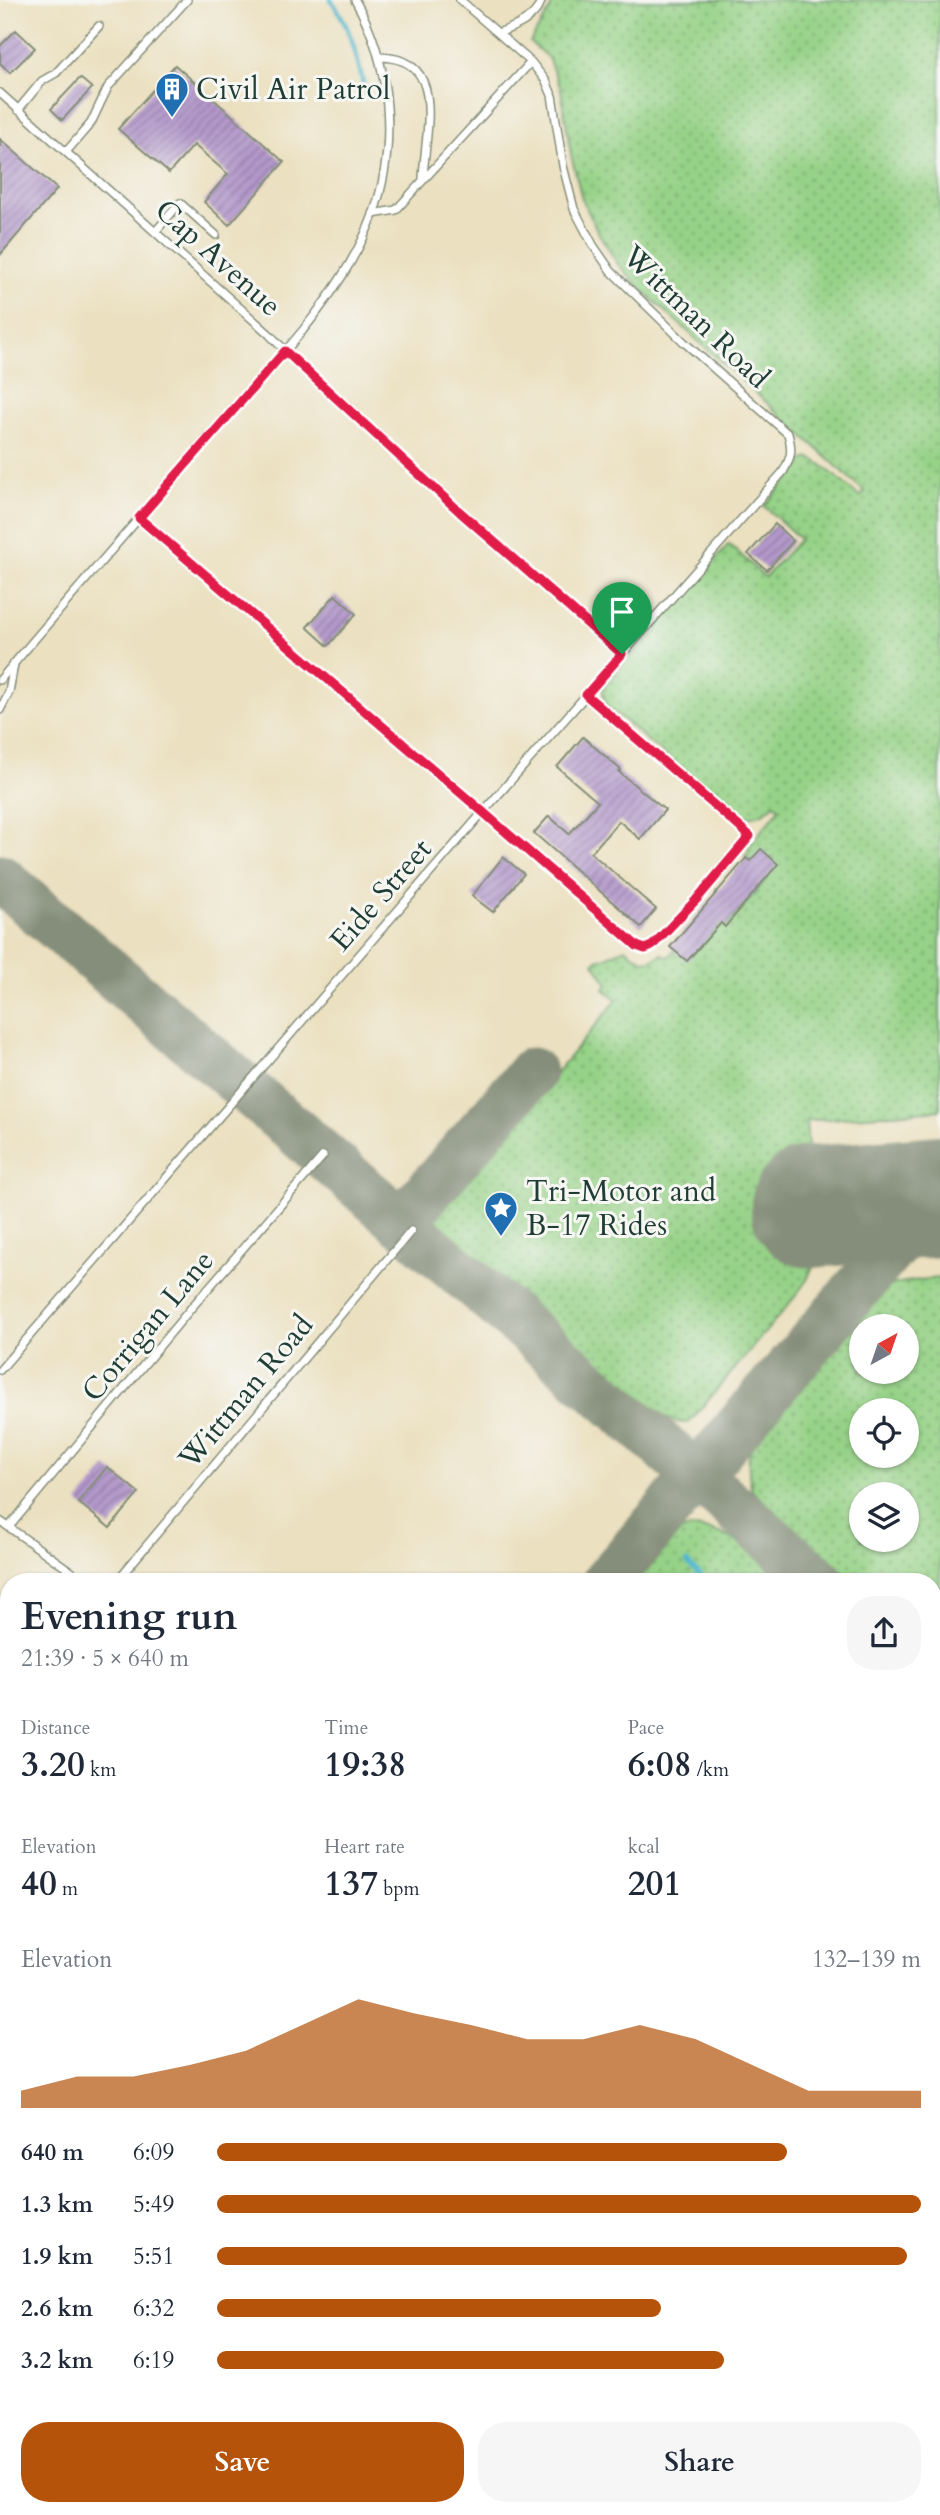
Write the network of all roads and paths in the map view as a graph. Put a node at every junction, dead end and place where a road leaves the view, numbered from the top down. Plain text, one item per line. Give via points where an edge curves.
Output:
1 (187, 0) edge
2 (355, 0) edge
3 (460, 0) edge
4 (542, 0) edge
5 (99, 26) dead end
6 (498, 33) junction
7 (380, 57) junction
8 (531, 62) junction
9 (0, 93) edge
10 (18, 110) junction
11 (66, 152) junction
12 (423, 181) junction
13 (373, 214) junction
14 (155, 232) junction
15 (216, 235) dead end
16 (285, 351) junction
17 (793, 449) joint
18 (139, 518) junction
19 (622, 654) junction
20 (14, 664) junction
21 (0, 680) edge
22 (586, 695) junction
23 (0, 710) edge
24 (483, 812) junction
25 (323, 1156) dead end
26 (411, 1231) dead end
27 (0, 1370) edge
28 (0, 1521) edge
29 (9, 1527) junction
30 (73, 1573) edge
31 (124, 1573) edge

1 - 11 lane via 108,87 91,123
2 - 7 lane
3 - 6 lane, Wittman Road
4 - 6 lane via 523,23
5 - 10 lane
6 - 8 lane, Wittman Road
7 - 12 lane via 408,62 426,88
7 - 13 lane via 387,137
8 - 12 lane
8 - 17 lane, Wittman Road via 552,95 574,209 593,246 635,296 788,434
9 - 10 lane, Cap Avenue
10 - 11 lane, Cap Avenue
11 - 14 lane, Cap Avenue
12 - 13 lane via 396,210
13 - 16 lane via 345,271
14 - 15 lane via 180,203
14 - 16 lane, Cap Avenue
16 - 18 lane
16 - 19 lane, Cap Avenue
17 - 19 lane, Eide Street via 783,472
18 - 20 lane
18 - 24 lane
19 - 22 lane, Eide Street
20 - 21 lane
20 - 23 lane
22 - 24 lane, Eide Street
22 - 24 lane via 750,836 696,900 648,948 637,946
24 - 27 lane, Eide Street
25 - 29 lane, Corrigan Lane
26 - 31 lane, Wittman Road
28 - 29 lane
29 - 30 lane

